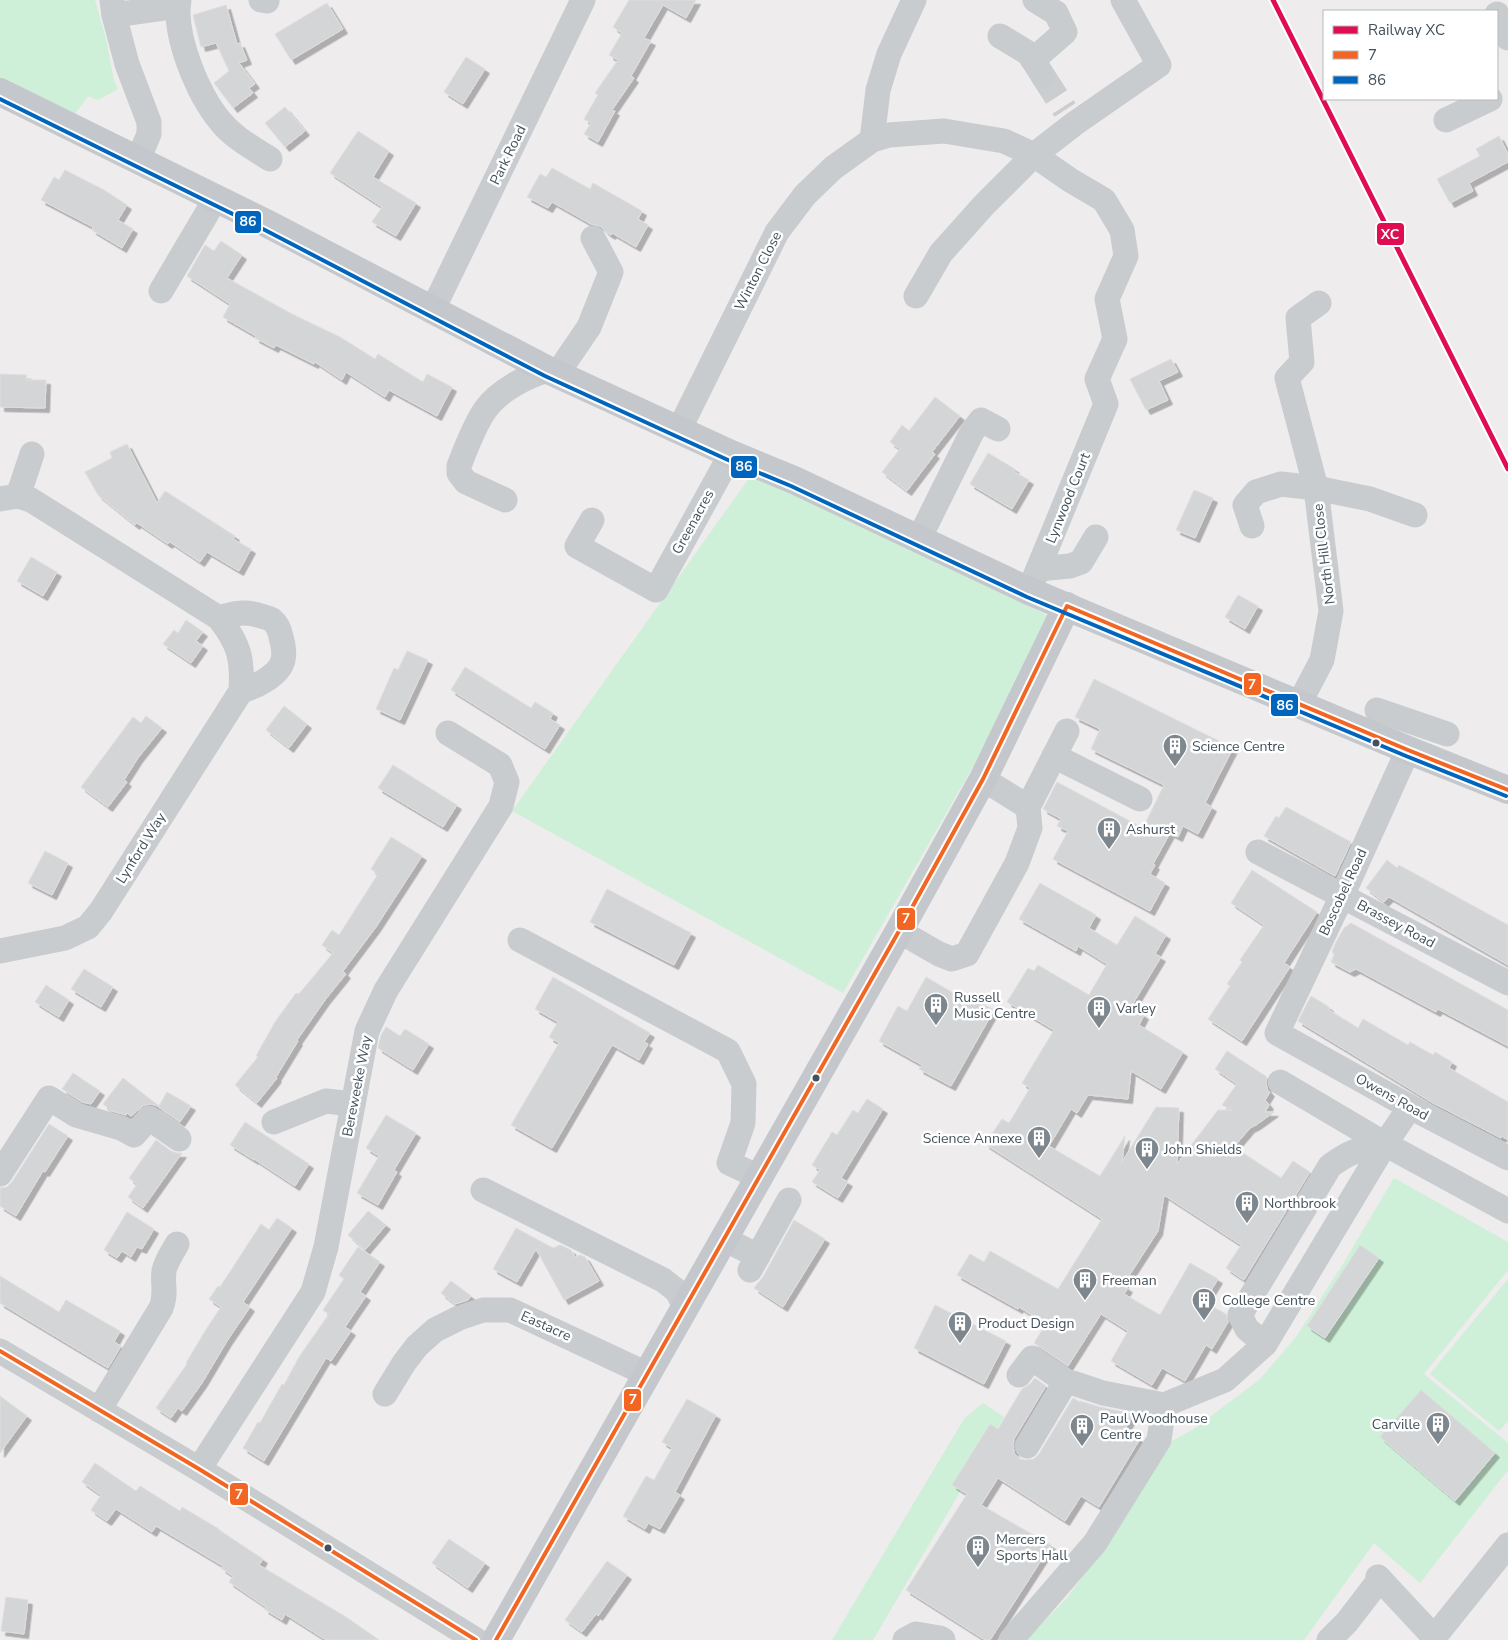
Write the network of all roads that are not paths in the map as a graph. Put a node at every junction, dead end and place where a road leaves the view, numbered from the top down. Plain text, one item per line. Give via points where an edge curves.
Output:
1 (584, 0) edge
2 (914, 0) edge
3 (1035, 0) edge
4 (1123, 0) edge
5 (178, 3) edge
6 (113, 8) edge
7 (1498, 17) edge
8 (1000, 36) dead end
9 (1508, 38) edge
10 (0, 92) edge
11 (1488, 100) edge
12 (1446, 121) dead end
13 (872, 140) junction
14 (1034, 155) junction
15 (270, 159) dead end
16 (138, 160) junction
17 (216, 198) junction
18 (593, 238) dead end
19 (161, 292) dead end
20 (916, 296) dead end
21 (1319, 303) dead end
22 (432, 311) junction
23 (552, 372) junction
24 (1106, 404) joint
25 (679, 430) junction
26 (998, 430) dead end
27 (32, 454) dead end
28 (731, 454) junction
29 (1316, 488) junction
30 (9, 498) edge
31 (505, 500) dead end
32 (1414, 515) dead end
33 (592, 520) dead end
34 (1252, 526) dead end
35 (1096, 537) dead end
36 (919, 539) junction
37 (1034, 580) junction
38 (1067, 606) junction
39 (219, 618) junction
40 (241, 690) junction
41 (1299, 704) junction
42 (1067, 731) dead end
43 (448, 733) dead end
44 (1447, 734) dead end
45 (1398, 746) junction
46 (1054, 756) junction
47 (983, 779) junction
48 (1508, 790) edge
49 (1140, 798) dead end
50 (1028, 807) junction
51 (1258, 852) dead end
52 (1342, 896) junction
53 (898, 931) junction
54 (520, 940) dead end
55 (0, 951) edge
56 (1508, 983) edge
57 (1277, 1033) joint
58 (1280, 1082) dead end
59 (353, 1104) junction
60 (1410, 1107) junction
61 (274, 1122) dead end
62 (179, 1139) dead end
63 (1385, 1144) junction
64 (1508, 1158) edge
65 (0, 1174) edge
66 (759, 1177) junction
67 (483, 1190) dead end
68 (744, 1204) junction
69 (1508, 1212) edge
70 (724, 1239) junction
71 (177, 1244) dead end
72 (685, 1307) junction
73 (1265, 1344) junction
74 (3, 1360) edge
75 (647, 1374) junction
76 (1019, 1375) dead end
77 (1067, 1383) junction
78 (385, 1394) dead end
79 (1164, 1405) junction
80 (99, 1410) junction
81 (1027, 1446) dead end
82 (199, 1469) junction
83 (1508, 1545) edge
84 (1433, 1638) edge
85 (476, 1640) edge
86 (496, 1640) edge
87 (905, 1640) edge
88 (943, 1640) edge
89 (1011, 1640) edge
90 (1328, 1640) edge

1 - 22 street, Park Road
2 - 13 street via 889,54 878,90
3 - 8 street via 1056,13 1064,32 1038,68 1028,53
4 - 14 street via 1159,65 1070,117
5 - 6 street
5 - 15 street via 186,55 207,102 237,138
6 - 16 street via 128,64 149,122 149,134
7 - 9 street
10 - 16 main road
11 - 12 street
13 - 14 street, Winton Close via 888,135 944,131 1004,141
13 - 25 street, Winton Close via 833,168 805,195 777,232
14 - 20 street via 940,253
14 - 24 street, Winton Close via 1104,200 1122,230 1126,256 1107,299 1115,338 1097,379
16 - 17 main road
17 - 19 street
17 - 22 main road
18 - 23 street via 611,272 589,327
21 - 29 street, North Hill Close via 1298,318 1302,362 1287,378
22 - 23 main road
23 - 25 main road
23 - 31 street via 532,375 492,402 475,429 459,466 458,473 466,482
24 - 37 street, Lynwood Court
25 - 28 main road
26 - 36 street via 982,420 972,432
27 - 30 street
28 - 33 street, Greenacres via 656,590 577,546
28 - 36 main road
29 - 32 street, North Hill Close via 1370,499
29 - 34 street, North Hill Close via 1281,484 1256,492 1245,505
29 - 41 street, North Hill Close via 1331,611 1322,660
30 - 39 street via 31,500
35 - 37 street via 1081,562
36 - 37 main road
37 - 38 main road
38 - 41 main road
38 - 47 main road
39 - 40 street via 240,655
39 - 40 street via 235,612 272,620 284,645 283,661 273,674 252,688
40 - 55 street, Lynford Way via 102,911 88,927 64,938
41 - 45 main road
42 - 46 street
43 - 59 street, Bereweeke Way via 500,765 507,782 501,806 386,990 367,1032
44 - 45 street, Boscobel Road via 1388,714
45 - 48 main road
45 - 52 street, Boscobel Road
46 - 49 street
46 - 50 street
47 - 50 street
47 - 53 main road
50 - 53 street via 1030,828 1017,863 968,954 952,959
51 - 52 street, Brassey Road
52 - 56 street, Brassey Road
52 - 57 street, Boscobel Road
53 - 66 main road
54 - 66 street via 728,1051 744,1084 743,1123 729,1162
57 - 60 street, Owens Road
58 - 63 street
59 - 61 street via 326,1101
59 - 82 street, Bereweeke Way via 326,1247 313,1292
60 - 63 street
60 - 64 street, Owens Road
62 - 65 street via 148,1118 134,1136 121,1128 76,1115 49,1098
63 - 69 street
63 - 73 street
63 - 73 street via 1370,1152 1345,1155 1330,1166 1240,1315 1247,1329
66 - 68 main road
67 - 72 street via 664,1280 677,1291
68 - 70 main road
68 - 70 street via 783,1210 754,1263
70 - 72 main road
71 - 80 street via 164,1272 165,1298 161,1308
72 - 75 main road
73 - 79 street via 1225,1380
74 - 80 street
75 - 78 street, Eastacre via 510,1310 483,1310 434,1330 417,1346
75 - 86 main road
76 - 77 street via 1032,1358
77 - 79 street
77 - 81 street
79 - 89 street via 1159,1440 1095,1542
80 - 82 street
82 - 85 street
83 - 84 street
84 - 90 street via 1379,1578 1347,1622
87 - 88 street via 916,1634

